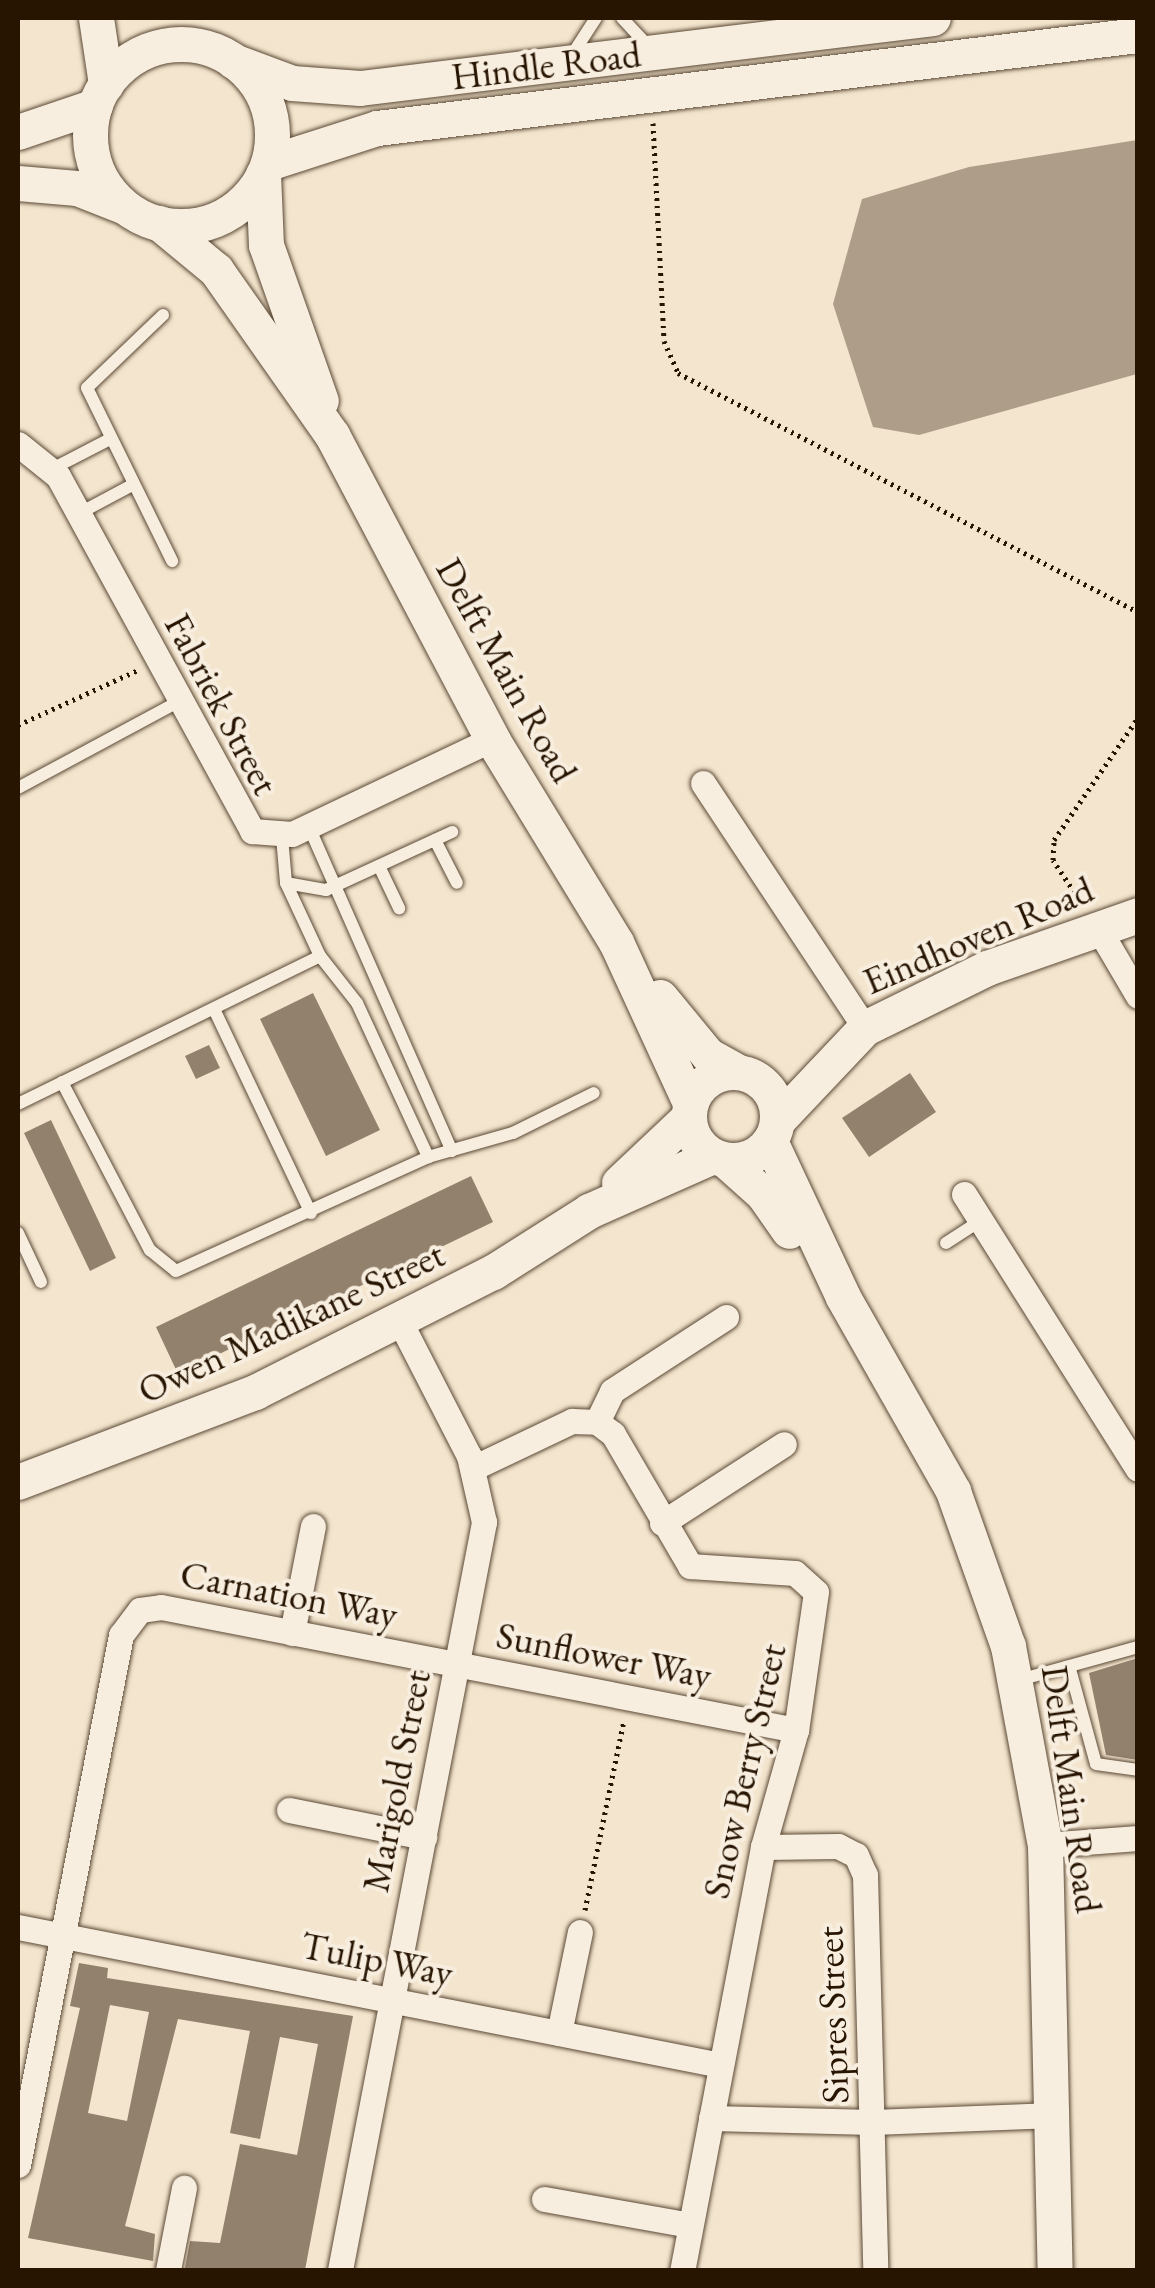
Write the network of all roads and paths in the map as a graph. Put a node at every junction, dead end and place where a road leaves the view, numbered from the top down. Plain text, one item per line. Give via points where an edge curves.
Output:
1 (96, 18) edge
2 (159, 18) edge
3 (596, 18) edge
4 (622, 18) edge
5 (933, 18) edge
6 (1138, 35) edge
7 (194, 45) junction
8 (667, 51) junction
9 (233, 60) junction
10 (563, 64) junction
11 (100, 95) junction
12 (653, 120) dead end
13 (18, 132) edge
14 (265, 169) junction
15 (18, 183) edge
16 (124, 206) junction
17 (160, 223) junction
18 (163, 315) dead end
19 (332, 435) junction
20 (110, 440) junction
21 (18, 444) edge
22 (52, 469) junction
23 (132, 486) junction
24 (78, 514) junction
25 (172, 560) dead end
26 (1138, 612) edge
27 (156, 661) junction
28 (178, 702) junction
29 (1138, 718) edge
30 (18, 725) edge
31 (492, 738) junction
32 (703, 783) dead end
33 (18, 788) edge
34 (309, 827) junction
35 (452, 832) dead end
36 (282, 837) junction
37 (434, 840) junction
38 (379, 866) junction
39 (286, 883) junction
40 (456, 883) dead end
41 (333, 887) junction
42 (399, 908) dead end
43 (1138, 915) edge
44 (1098, 928) junction
45 (616, 942) junction
46 (320, 956) junction
47 (1138, 996) edge
48 (214, 1009) junction
49 (859, 1032) junction
50 (746, 1074) junction
51 (62, 1082) junction
52 (594, 1093) dead end
53 (18, 1104) edge
54 (689, 1110) junction
55 (774, 1131) junction
56 (452, 1151) junction
57 (428, 1157) junction
58 (719, 1158) junction
59 (964, 1194) dead end
60 (589, 1211) junction
61 (311, 1212) junction
62 (980, 1220) junction
63 (18, 1234) edge
64 (946, 1243) dead end
65 (41, 1282) dead end
66 (843, 1297) junction
67 (726, 1317) dead end
68 (399, 1320) junction
69 (596, 1422) junction
70 (1130, 1441) edge
71 (784, 1444) dead end
72 (474, 1468) junction
73 (1138, 1469) edge
74 (18, 1482) edge
75 (662, 1523) junction
76 (313, 1526) dead end
77 (292, 1632) junction
78 (1138, 1647) edge
79 (457, 1664) junction
80 (1070, 1669) junction
81 (1016, 1680) junction
82 (628, 1698) junction
83 (796, 1730) junction
84 (1138, 1770) edge
85 (289, 1810) dead end
86 (424, 1837) junction
87 (1138, 1838) edge
88 (1044, 1845) junction
89 (763, 1847) junction
90 (18, 1927) edge
91 (580, 1932) joint
92 (62, 1936) junction
93 (392, 2000) junction
94 (559, 2033) junction
95 (721, 2065) junction
96 (24, 2100) edge
97 (1054, 2115) junction
98 (711, 2118) junction
99 (873, 2122) junction
100 (18, 2165) edge
101 (184, 2188) dead end
102 (544, 2199) dead end
103 (690, 2225) junction
104 (168, 2270) edge
105 (340, 2270) edge
106 (682, 2270) edge
107 (875, 2270) edge
108 (1056, 2270) edge

1 - 11 street
2 - 7 street
3 - 10 lane
4 - 8 lane via 638,40
5 - 8 street, Hindle Road
6 - 14 street, Hindle Road via 377,128
7 - 9 street
7 - 11 street via 145,52
8 - 10 street, Hindle Road
9 - 10 street, Hindle Road via 292,83 360,88
9 - 14 street via 264,98
11 - 13 street
11 - 16 street via 93,161
12 - 26 path via 664,340 678,373
14 - 17 street via 220,216
14 - 19 street, Delft Main Road via 266,245
15 - 16 street via 77,188
16 - 17 street
17 - 19 street, Delft Main Road via 216,270
18 - 20 lane via 87,388
19 - 31 street, Delft Main Road
20 - 22 lane
20 - 23 lane
21 - 22 street, Fabriek Street
22 - 24 street, Fabriek Street
23 - 24 lane
23 - 25 lane
24 - 27 street, Fabriek Street
27 - 28 street, Fabriek Street
27 - 30 path
28 - 33 lane
28 - 36 street, Fabriek Street via 244,824 264,837
29 - 44 path via 1054,840 1053,860
31 - 34 street, Fabriek Street
31 - 45 street, Delft Main Road
32 - 49 street
34 - 36 street, Fabriek Street
34 - 41 lane
35 - 37 lane
36 - 39 lane
37 - 38 lane
37 - 40 lane
38 - 41 lane
38 - 42 lane
39 - 41 lane
39 - 46 lane
41 - 56 lane
43 - 44 street, Eindhoven Road
44 - 47 street
44 - 49 street, Eindhoven Road via 987,968
45 - 50 street, Delft Main Road via 708,1055
45 - 54 street, Delft Main Road
46 - 48 lane
46 - 57 lane via 358,1003
48 - 51 lane
48 - 61 lane
49 - 50 street, Eindhoven Road
49 - 55 street, Eindhoven Road
50 - 54 street via 709,1078
50 - 55 street via 772,1095
51 - 53 lane
51 - 61 lane via 150,1250 167,1267 188,1270
52 - 56 lane
54 - 58 street
54 - 60 street, Owen Madikane Street
55 - 58 street via 750,1157
55 - 66 street, Delft Main Road
56 - 57 lane
57 - 61 lane
58 - 60 street, Owen Madikane Street
58 - 66 street, Delft Main Road via 764,1194
59 - 62 street
60 - 68 street, Owen Madikane Street
62 - 64 lane
62 - 70 street
63 - 65 lane
66 - 81 street, Delft Main Road via 952,1490
67 - 69 street via 612,1391
68 - 72 street, Marigold Street
68 - 74 street, Owen Madikane Street via 165,1432
69 - 72 street via 572,1422
69 - 75 street, Snow Berry Street via 613,1434
70 - 73 street
71 - 75 street
72 - 79 street, Marigold Street via 484,1522
75 - 83 street, Snow Berry Street via 684,1561 699,1570 785,1571 811,1584 818,1613
76 - 77 street
77 - 79 street, Carnation Way
77 - 92 street, Carnation Way via 161,1607 140,1610 125,1624
78 - 80 lane
79 - 82 street, Sunflower Way
79 - 86 street, Marigold Street
80 - 81 lane
80 - 84 lane via 1096,1764
81 - 88 street, Delft Main Road
82 - 83 street, Sunflower Way
82 - 91 path
83 - 89 street, Snow Berry Street
85 - 86 street
86 - 93 street, Marigold Street
87 - 88 street
88 - 97 street, Delft Main Road
89 - 95 street, Snow Berry Street
89 - 99 street, Sipres Street via 838,1846 861,1864
90 - 92 street, Tulip Way
91 - 94 street
92 - 93 street, Tulip Way
92 - 96 street, Carnation Way
93 - 94 street, Tulip Way
93 - 105 street, Marigold Street
94 - 95 street, Tulip Way
95 - 98 street, Snow Berry Street
96 - 100 street, Carnation Way
97 - 99 street
97 - 108 street, Delft Main Road
98 - 99 street
98 - 103 street, Snow Berry Street
99 - 107 street, Sipres Street
101 - 104 street
102 - 103 street
103 - 106 street, Snow Berry Street

